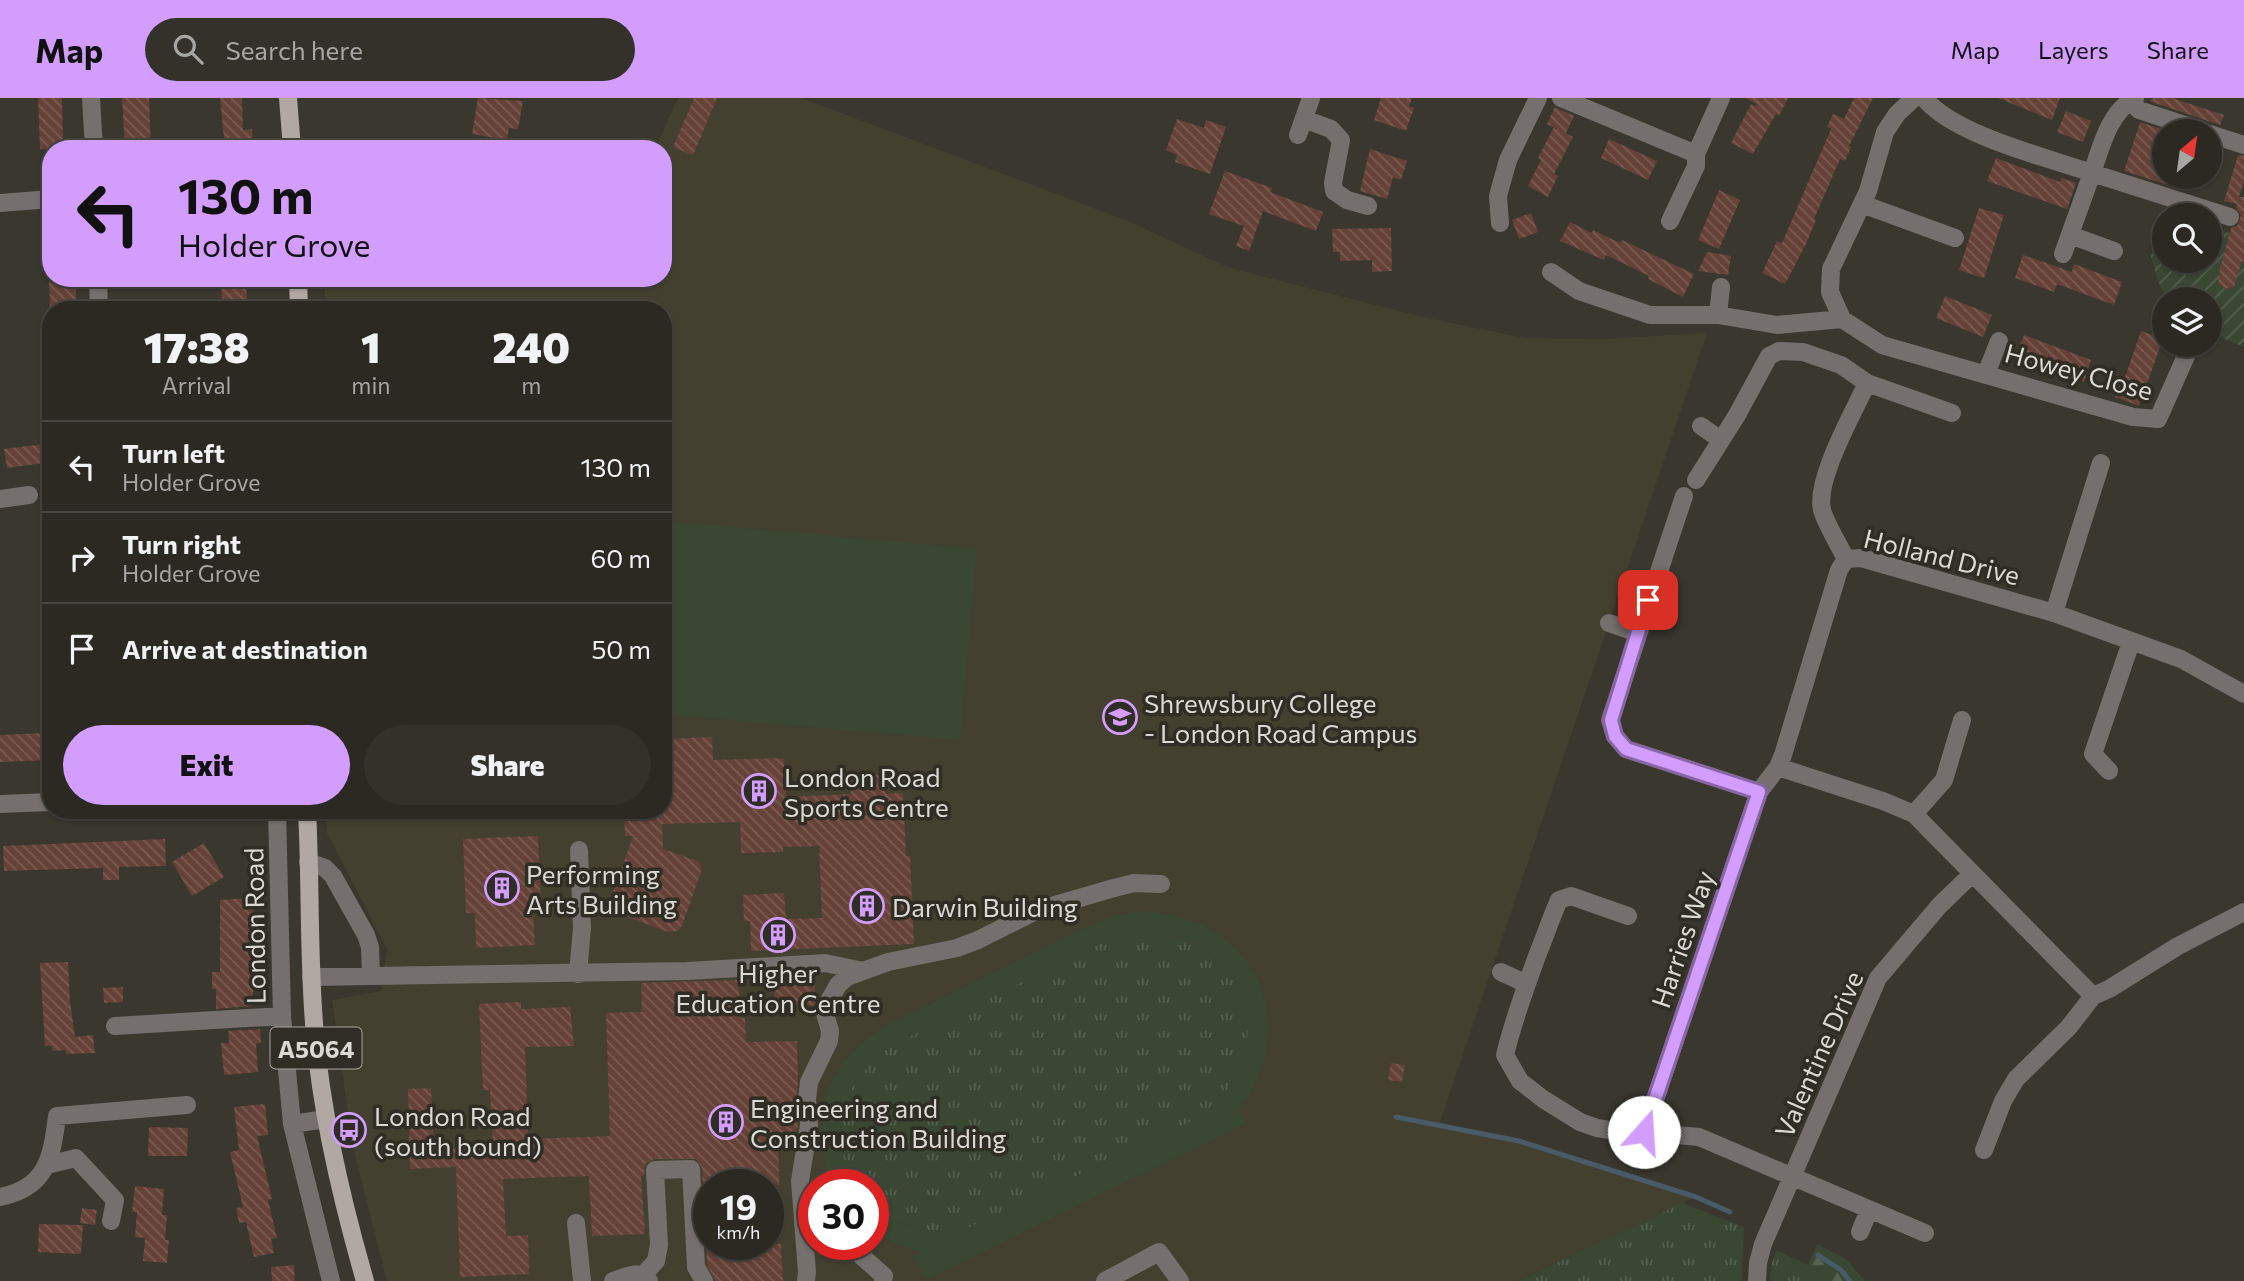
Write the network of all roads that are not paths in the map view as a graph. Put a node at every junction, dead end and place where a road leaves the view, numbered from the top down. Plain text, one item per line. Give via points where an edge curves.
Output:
1 (90, 98) edge
2 (288, 98) edge
3 (1311, 98) edge
4 (1538, 98) edge
5 (1561, 98) edge
6 (1721, 98) edge
7 (1914, 98) edge
8 (1924, 98) edge
9 (2132, 99) edge
10 (2166, 119) edge
11 (2222, 138) edge
12 (93, 140) edge
13 (291, 140) edge
14 (2244, 145) edge
15 (1696, 154) junction
16 (2092, 173) junction
17 (42, 199) edge
18 (0, 202) edge
19 (1862, 204) junction
20 (1368, 206) dead end
21 (2230, 217) dead end
22 (1670, 221) dead end
23 (1500, 223) dead end
24 (2070, 235) junction
25 (1955, 238) dead end
26 (2114, 251) dead end
27 (2063, 254) dead end
28 (1551, 272) dead end
29 (1721, 287) dead end
30 (1718, 315) junction
31 (1842, 319) junction
32 (1999, 341) dead end
33 (2186, 357) edge
34 (1986, 373) junction
35 (1860, 379) junction
36 (1952, 413) dead end
37 (1701, 426) dead end
38 (1721, 440) junction
39 (2101, 463) dead end
40 (1696, 480) dead end
41 (29, 495) dead end
42 (1684, 496) dead end
43 (0, 499) edge
44 (1846, 559) junction
45 (2054, 613) junction
46 (1609, 623) dead end
47 (1638, 632) junction
48 (2131, 642) junction
49 (2244, 694) edge
50 (1962, 720) dead end
51 (1779, 767) junction
52 (2109, 771) dead end
53 (1759, 792) junction
54 (42, 802) edge
55 (0, 804) edge
56 (1914, 814) junction
57 (278, 819) edge
58 (307, 819) edge
59 (579, 850) dead end
60 (308, 862) junction
61 (1972, 874) junction
62 (1161, 884) dead end
63 (2244, 912) edge
64 (1628, 916) dead end
65 (863, 971) junction
66 (1501, 972) dead end
67 (578, 974) junction
68 (371, 976) junction
69 (312, 977) junction
70 (1527, 984) junction
71 (2093, 996) junction
72 (282, 1016) junction
73 (115, 1026) dead end
74 (187, 1105) dead end
75 (327, 1119) junction
76 (292, 1124) junction
77 (1644, 1132) junction
78 (1984, 1150) dead end
79 (47, 1165) junction
80 (802, 1169) edge
81 (1791, 1178) junction
82 (0, 1197) edge
83 (1869, 1210) junction
84 (111, 1221) dead end
85 (576, 1223) dead end
86 (1860, 1232) dead end
87 (1925, 1233) dead end
88 (807, 1260) edge
89 (866, 1260) edge
90 (646, 1278) edge
91 (331, 1281) edge
92 (365, 1281) edge
93 (582, 1281) edge
94 (613, 1281) edge
95 (704, 1281) edge
96 (806, 1281) edge
97 (883, 1281) edge
98 (1105, 1281) edge
99 (1180, 1281) edge
100 (1757, 1281) edge

1 - 12 street
2 - 13 main road
3 - 20 street via 1301,127 1331,129 1341,140 1334,191
4 - 23 street via 1508,160 1498,196
5 - 15 street
6 - 15 street
7 - 19 street via 1885,132
8 - 16 street via 1965,129
9 - 10 street via 2139,110
9 - 16 street via 2114,117
11 - 14 street
15 - 22 street via 1696,166
16 - 21 street
16 - 24 street
17 - 18 street
19 - 25 street
19 - 31 street via 1831,269 1830,292
24 - 26 street
24 - 27 street
28 - 30 street via 1579,291 1650,315
29 - 30 street
30 - 31 street via 1777,325
31 - 34 street, Howey Close via 1882,345
32 - 34 street, Howey Close
33 - 34 street, Howey Close via 2158,419 2133,417
35 - 36 street
35 - 38 street via 1841,365 1803,352 1779,351 1769,356
35 - 44 street via 1822,492 1822,510
37 - 38 street
38 - 40 street
39 - 45 street
41 - 43 street
42 - 47 street
44 - 45 street, Holland Drive via 1861,558
44 - 51 street, Holland Drive via 1839,569
45 - 48 street, Holland Drive
46 - 47 street
47 - 53 street via 1611,720 1615,736 1626,749
48 - 49 street, Holland Drive via 2181,659
48 - 52 street via 2093,754
50 - 56 street via 1944,780
51 - 53 street, Harries Way
51 - 56 street
53 - 77 street, Harries Way
54 - 55 street
56 - 61 street
57 - 72 street, London Road
58 - 60 main road, A5064
59 - 67 street via 582,928
60 - 68 street via 333,876 366,935
60 - 69 main road, A5064
61 - 71 street
61 - 81 street, Valentine Drive via 1878,978
62 - 65 street via 1134,883 1038,910 957,948
63 - 71 street
64 - 70 street via 1571,896 1559,900
65 - 67 street via 825,963
65 - 80 street via 838,985 824,1010 829,1041 809,1082
66 - 70 street
67 - 68 street
68 - 69 street
69 - 75 main road, A5064
70 - 77 street via 1505,1055 1520,1081 1580,1122
71 - 78 street via 2016,1079
72 - 73 street
72 - 76 street, London Road
74 - 79 street via 57,1116
75 - 76 street
75 - 92 main road, A5064
76 - 91 street, London Road
77 - 81 street via 1699,1137
79 - 82 street via 22,1191
79 - 84 street via 76,1158 115,1200
81 - 83 street
81 - 100 street, Valentine Drive via 1763,1244
83 - 86 street
83 - 87 street
85 - 93 street
88 - 96 street
89 - 97 street via 884,1276
90 - 94 street via 636,1273
90 - 95 street via 659,1245 655,1170 691,1169 696,1267
98 - 99 street via 1159,1252

